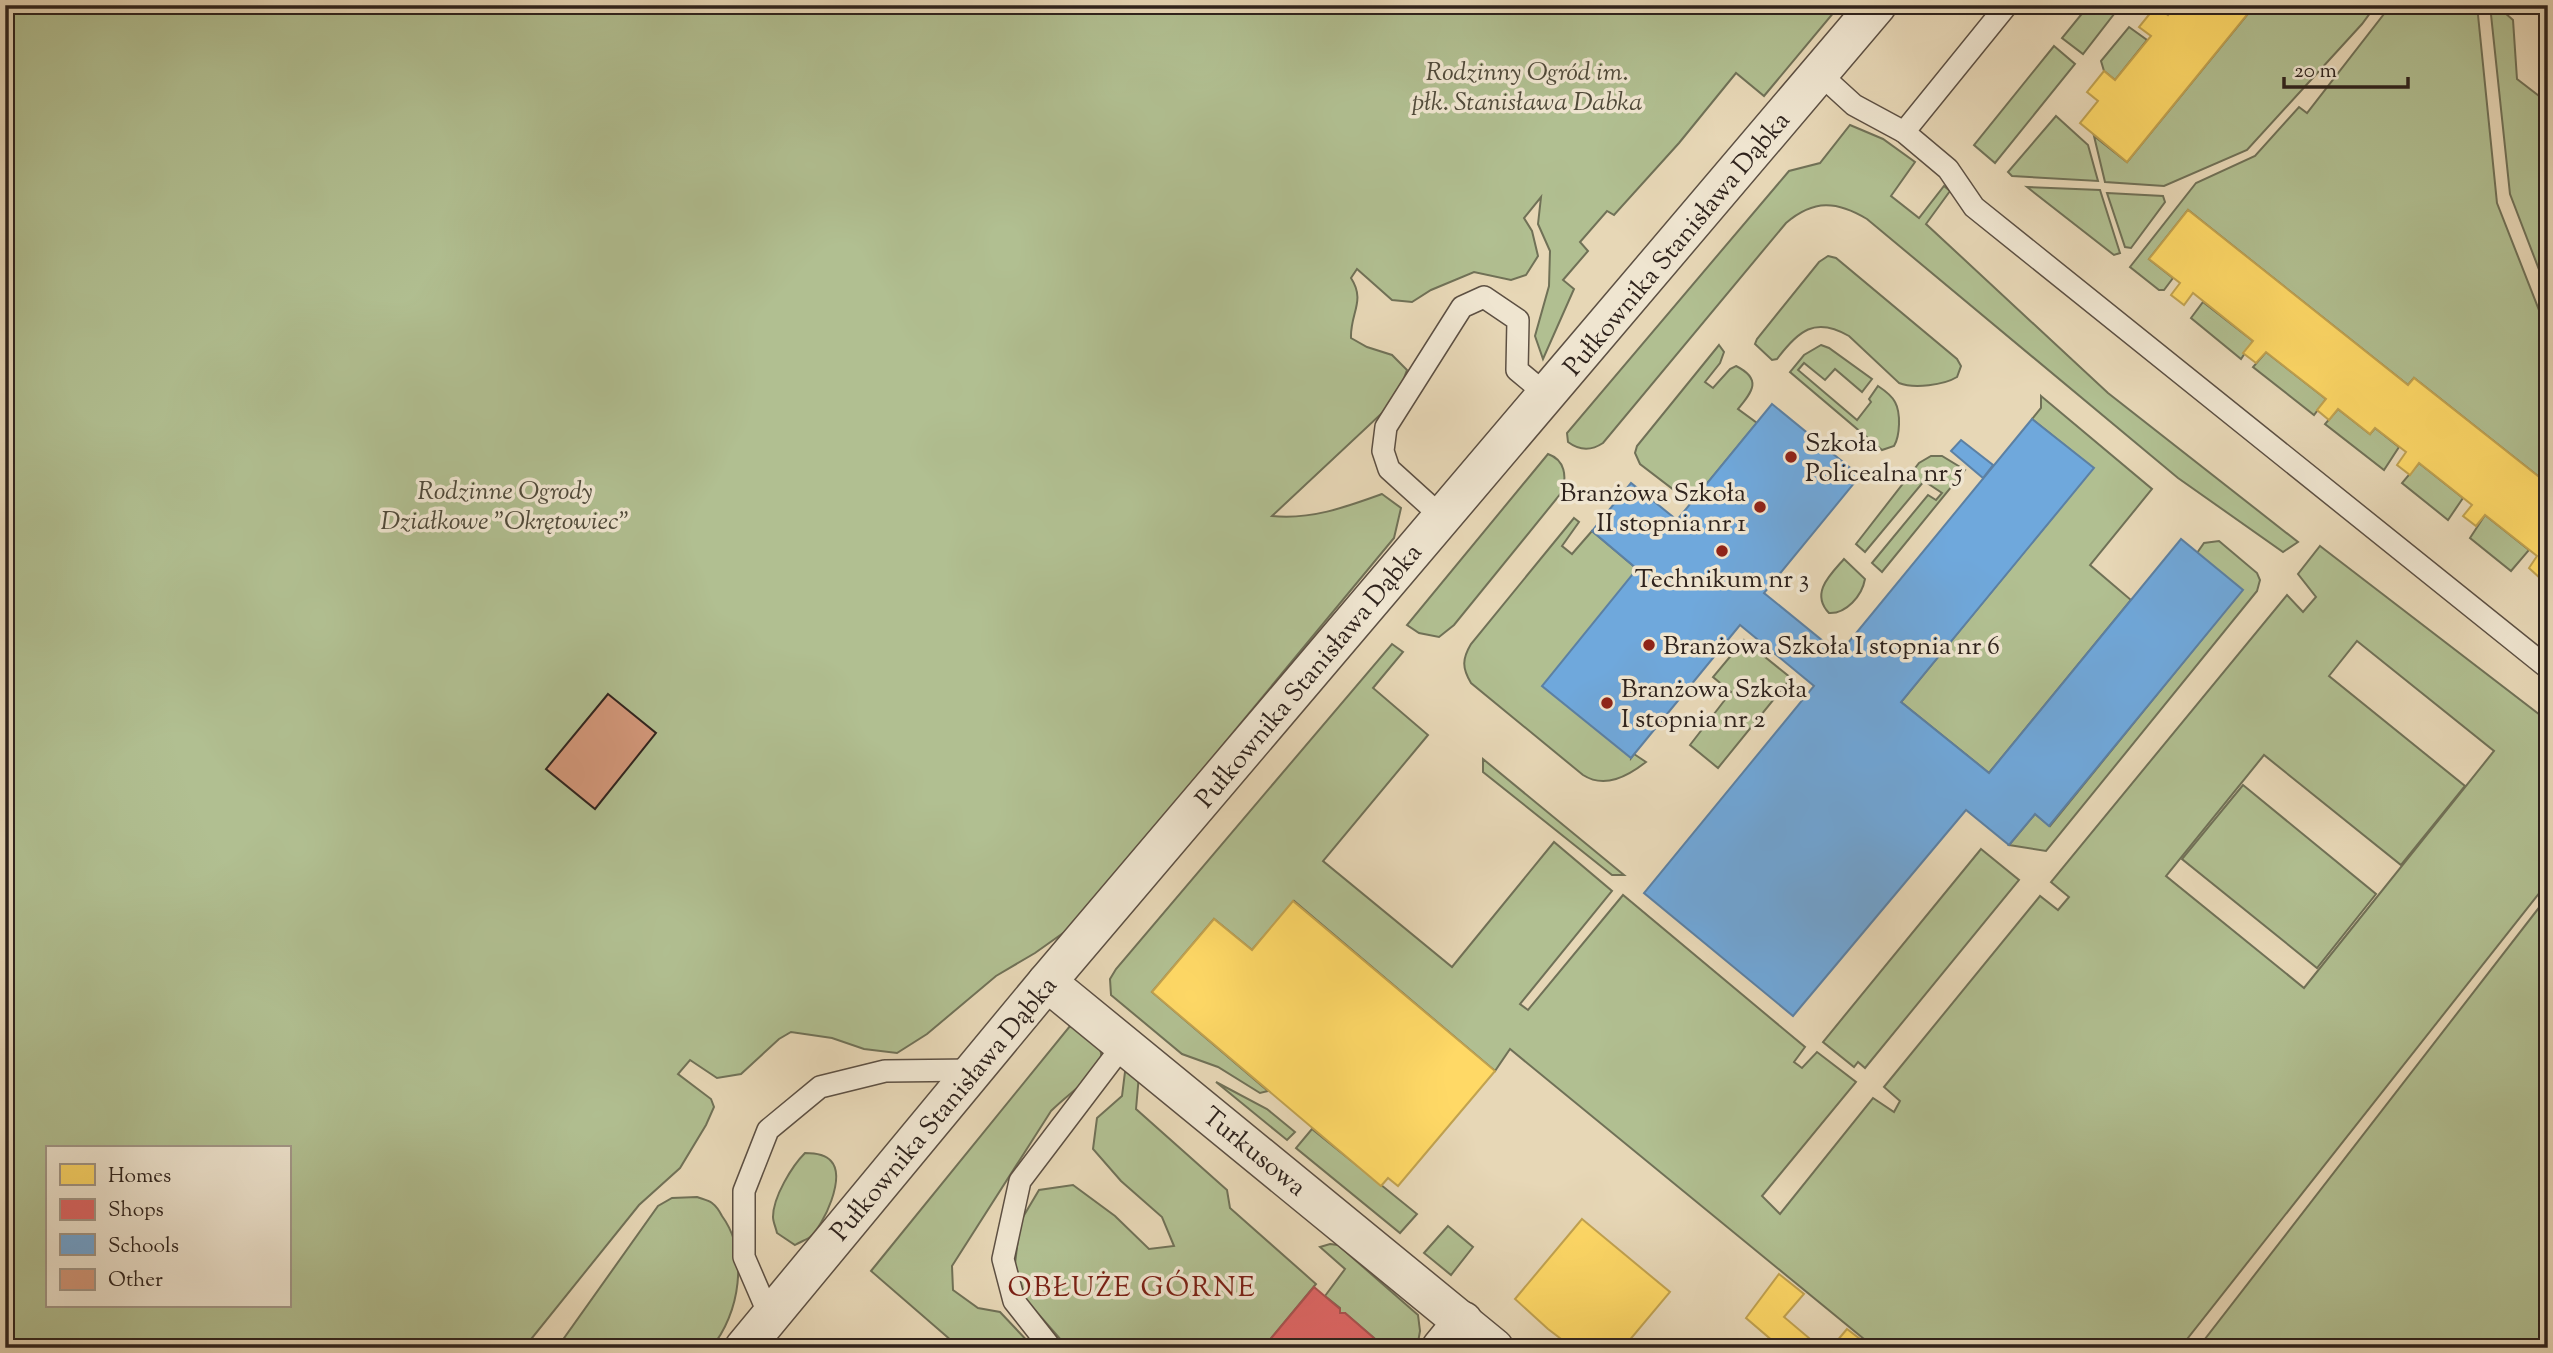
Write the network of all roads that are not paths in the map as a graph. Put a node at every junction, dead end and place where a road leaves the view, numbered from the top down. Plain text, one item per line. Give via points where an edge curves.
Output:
1 (1877, 5) edge
2 (2007, 5) edge
3 (1821, 74) junction
4 (1904, 132) junction
5 (1547, 395) junction
6 (1442, 517) junction
7 (2548, 668) edge
8 (1047, 982) junction
9 (1124, 1044) junction
10 (975, 1070) junction
11 (770, 1317) junction
12 (1452, 1335) edge
13 (744, 1348) edge
14 (1051, 1348) edge
15 (1494, 1348) edge

1 - 3 street, Pułkownika Stanisława Dąbka
2 - 4 lane
3 - 4 lane via 1854,105
3 - 5 street, Pułkownika Stanisława Dąbka
4 - 7 lane via 1948,169 1974,207
5 - 6 street, Pułkownika Stanisława Dąbka
5 - 6 lane via 1517,370 1518,320 1485,297 1462,307 1386,427 1383,451 1389,469
6 - 8 street, Pułkownika Stanisława Dąbka
8 - 9 street, Turkusowa
8 - 10 street, Pułkownika Stanisława Dąbka
9 - 12 street, Turkusowa
9 - 14 lane via 1020,1181 1003,1259 1014,1301
10 - 11 street, Pułkownika Stanisława Dąbka
10 - 11 lane via 885,1071 820,1087 768,1130 744,1191 744,1256
11 - 13 street, Pułkownika Stanisława Dąbka
12 - 15 street, Turkusowa

